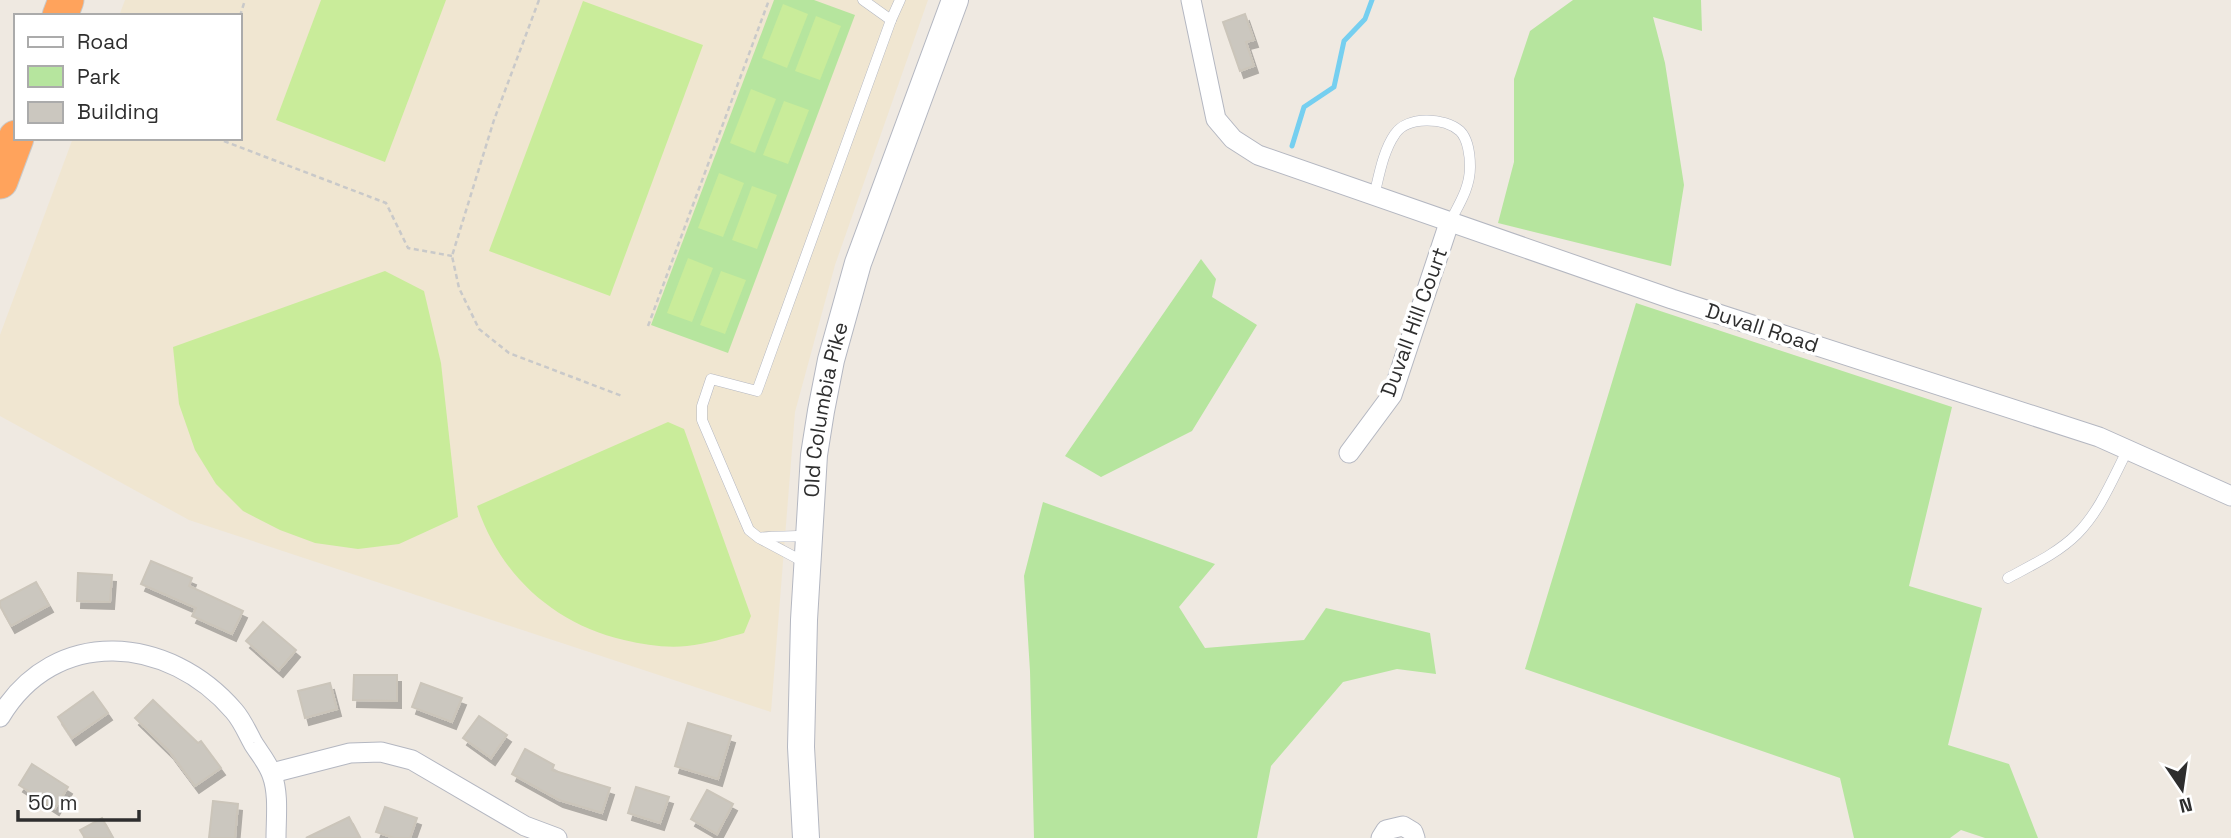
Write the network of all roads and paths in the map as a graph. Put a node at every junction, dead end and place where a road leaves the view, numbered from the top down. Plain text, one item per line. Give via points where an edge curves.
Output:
1 (539, 0) edge
2 (769, 0) edge
3 (863, 0) edge
4 (900, 0) edge
5 (955, 0) edge
6 (1191, 0) edge
7 (891, 20) junction
8 (15, 140) edge
9 (221, 140) edge
10 (0, 181) edge
11 (1374, 196) junction
12 (1449, 223) junction
13 (452, 256) junction
14 (648, 326) dead end
15 (622, 396) dead end
16 (2128, 449) junction
17 (1349, 453) dead end
18 (2231, 496) edge
19 (809, 535) junction
20 (759, 538) junction
21 (807, 563) junction
22 (2008, 578) dead end
23 (0, 717) edge
24 (272, 774) junction
25 (276, 838) edge
26 (556, 838) edge
27 (806, 838) edge
28 (1381, 838) edge
29 (1415, 838) edge

1 - 13 path via 494,120
2 - 14 path
3 - 7 lane
4 - 7 lane
5 - 19 main road, Old Columbia Pike via 858,263 831,360 814,455
6 - 11 street, Duvall Road via 1216,119 1233,139 1258,155
7 - 20 lane via 757,391 712,379 702,406 702,420 749,530
8 - 10 highway
9 - 13 path via 386,204 408,248
11 - 12 street, Duvall Road
11 - 12 lane via 1395,133 1422,120 1445,124 1460,131 1470,162 1467,191
12 - 16 street, Duvall Road
12 - 17 street, Duvall Hill Court via 1392,395
13 - 15 path via 459,288 479,329 509,354
16 - 18 street, Duvall Road
16 - 22 lane via 2077,534
19 - 20 lane
19 - 21 main road, Old Columbia Pike
20 - 21 lane
21 - 27 main road, Old Columbia Pike via 801,747
23 - 24 street via 40,672 84,652 128,650 178,666 207,686 234,711
24 - 25 street
24 - 26 street via 349,753 381,752 412,760 525,826
28 - 29 street via 1386,830 1403,826

